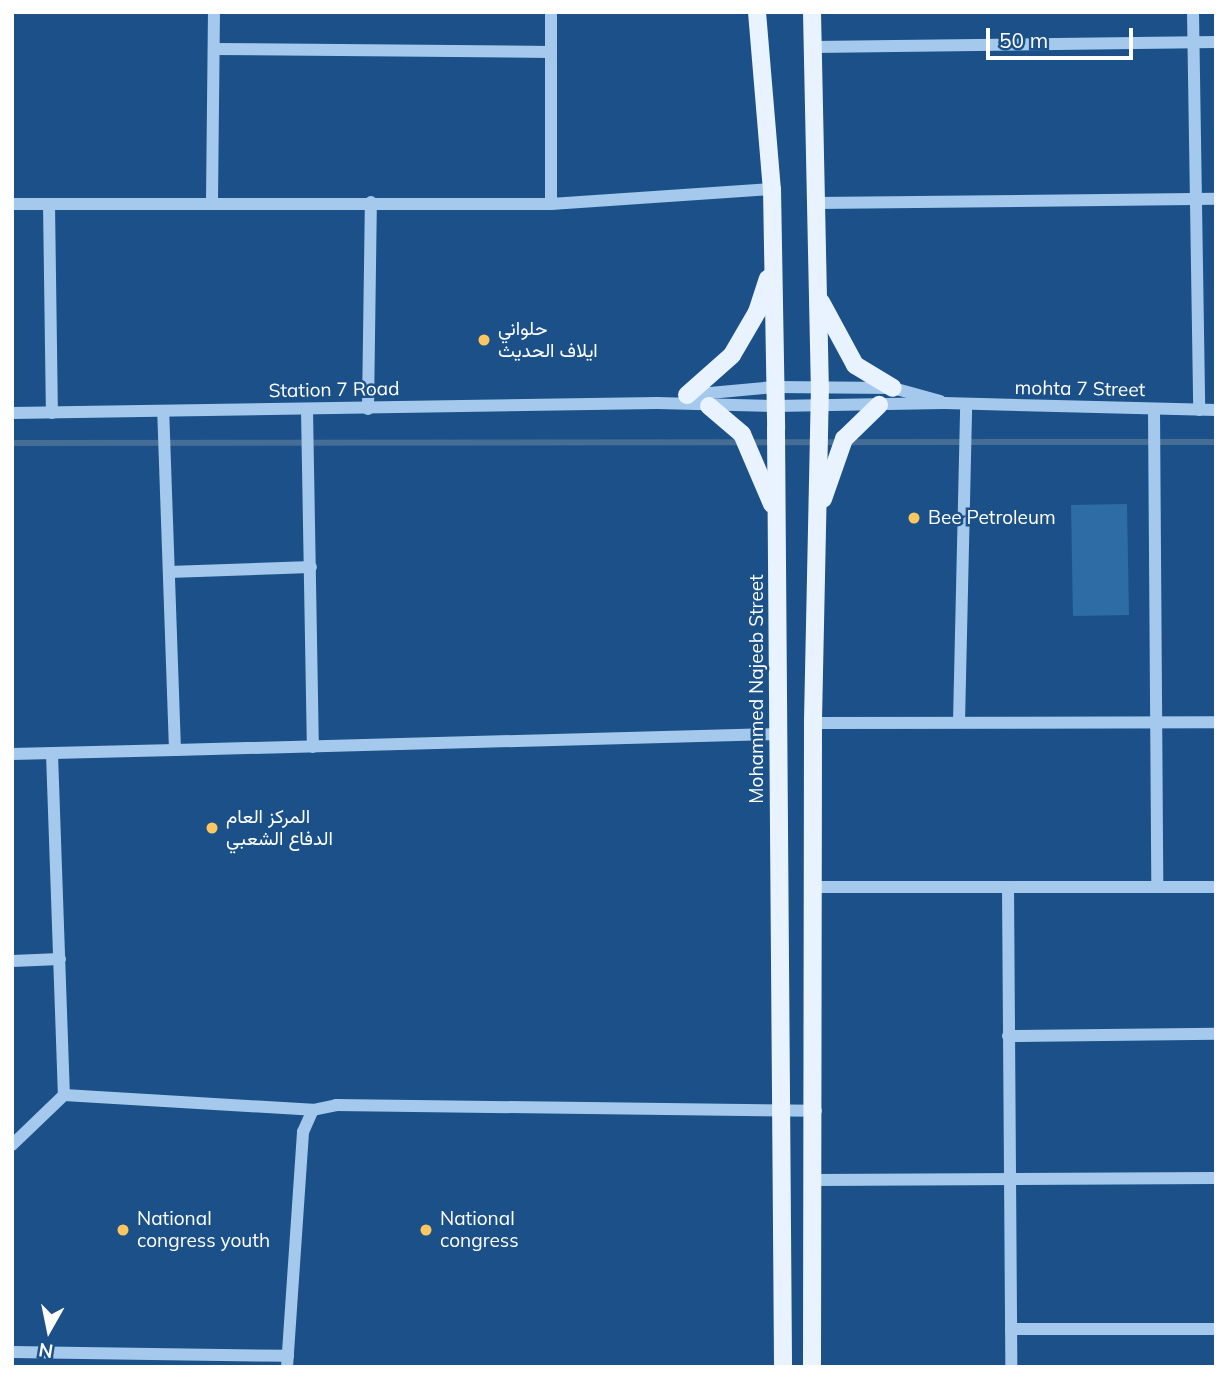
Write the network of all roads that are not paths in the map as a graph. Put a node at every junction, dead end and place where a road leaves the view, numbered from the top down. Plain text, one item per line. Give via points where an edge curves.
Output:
1 (214, 12) edge
2 (551, 12) edge
3 (757, 12) edge
4 (812, 12) edge
5 (1193, 12) edge
6 (1194, 42) junction
7 (1216, 42) edge
8 (813, 47) junction
9 (214, 49) junction
10 (551, 52) junction
11 (772, 189) junction
12 (1216, 198) edge
13 (1196, 199) junction
14 (212, 201) junction
15 (371, 202) junction
16 (816, 203) junction
17 (12, 204) edge
18 (49, 204) junction
19 (551, 204) junction
20 (772, 266) junction
21 (817, 293) junction
22 (820, 386) junction
23 (775, 387) junction
24 (893, 388) junction
25 (687, 395) junction
26 (657, 403) junction
27 (944, 403) junction
28 (879, 404) junction
29 (820, 405) junction
30 (965, 405) junction
31 (709, 407) junction
32 (775, 407) junction
33 (368, 409) junction
34 (307, 410) junction
35 (1154, 410) junction
36 (1199, 410) junction
37 (1216, 410) edge
38 (163, 411) junction
39 (12, 413) edge
40 (52, 413) junction
41 (778, 521) junction
42 (817, 523) junction
43 (310, 568) junction
44 (169, 572) junction
45 (959, 722) junction
46 (1156, 722) junction
47 (1216, 722) edge
48 (813, 723) junction
49 (777, 734) junction
50 (313, 747) junction
51 (175, 750) junction
52 (12, 754) edge
53 (52, 754) junction
54 (813, 887) junction
55 (1008, 887) junction
56 (1157, 887) junction
57 (1216, 887) edge
58 (60, 959) junction
59 (12, 961) edge
60 (1216, 1034) edge
61 (1008, 1036) junction
62 (64, 1095) junction
63 (313, 1110) junction
64 (780, 1111) junction
65 (816, 1111) junction
66 (12, 1144) edge
67 (1216, 1178) edge
68 (816, 1180) junction
69 (1009, 1182) junction
70 (1011, 1329) junction
71 (1216, 1329) edge
72 (12, 1352) edge
73 (287, 1361) edge
74 (783, 1367) edge
75 (812, 1367) edge
76 (1011, 1367) edge

1 - 9 street
2 - 10 street
3 - 11 main road, Mohammed Najeeb Street
4 - 8 main road
5 - 6 street
6 - 7 street
6 - 8 street
6 - 13 street
8 - 16 main road
9 - 10 street
9 - 14 street
10 - 19 street
11 - 19 street
11 - 20 main road, Mohammed Najeeb Street
12 - 13 street
13 - 16 street
13 - 36 street
14 - 15 street
14 - 18 street
15 - 19 street
15 - 33 street
16 - 21 main road
17 - 18 street
18 - 40 street
20 - 23 main road, Mohammed Najeeb Street
20 - 25 main road via 757,312 732,355
21 - 22 main road
21 - 24 main road via 855,365
22 - 23 street, Station 7 Road
22 - 24 street, Station 7 Road
22 - 29 main road
23 - 25 street, Station 7 Road
23 - 32 main road, Mohammed Najeeb Street
24 - 27 street, Station 7 Road
25 - 26 street, Station 7 Road
26 - 31 street, Station 7 Road
26 - 33 street, Station 7 Road
27 - 28 street, Station 7 Road
27 - 30 street, mohta 7 Street
28 - 29 street, Station 7 Road
28 - 42 main road via 836,454
29 - 32 street, Station 7 Road
29 - 42 main road
30 - 35 street, mohta 7 Street
30 - 45 street
31 - 32 street, Station 7 Road
31 - 41 main road via 734,425 748,444
32 - 41 main road, Mohammed Najeeb Street
33 - 34 street, Station 7 Road
34 - 38 street, Station 7 Road
34 - 43 street
35 - 36 street, mohta 7 Street
35 - 46 street
36 - 37 street, mohta 7 Street
38 - 40 street, Station 7 Road
38 - 44 street
39 - 40 street, Station 7 Road
41 - 49 main road, Mohammed Najeeb Street
42 - 48 main road
43 - 44 street
43 - 50 street
44 - 51 street
45 - 46 street
45 - 48 street
46 - 47 street
46 - 56 street
48 - 54 main road
49 - 50 street
49 - 64 main road, Mohammed Najeeb Street
50 - 51 street
51 - 53 street
52 - 53 street
53 - 58 street
54 - 55 street
54 - 65 main road
55 - 56 street
55 - 61 street
56 - 57 street
58 - 59 street
58 - 62 street
60 - 61 street
61 - 69 street
62 - 63 street
62 - 66 street
63 - 64 street via 335,1105
63 - 73 street via 303,1132
64 - 65 street
64 - 74 main road, Mohammed Najeeb Street
65 - 68 main road
67 - 69 street
68 - 69 street
68 - 75 main road
69 - 70 street
70 - 71 street
70 - 76 street
72 - 73 street

